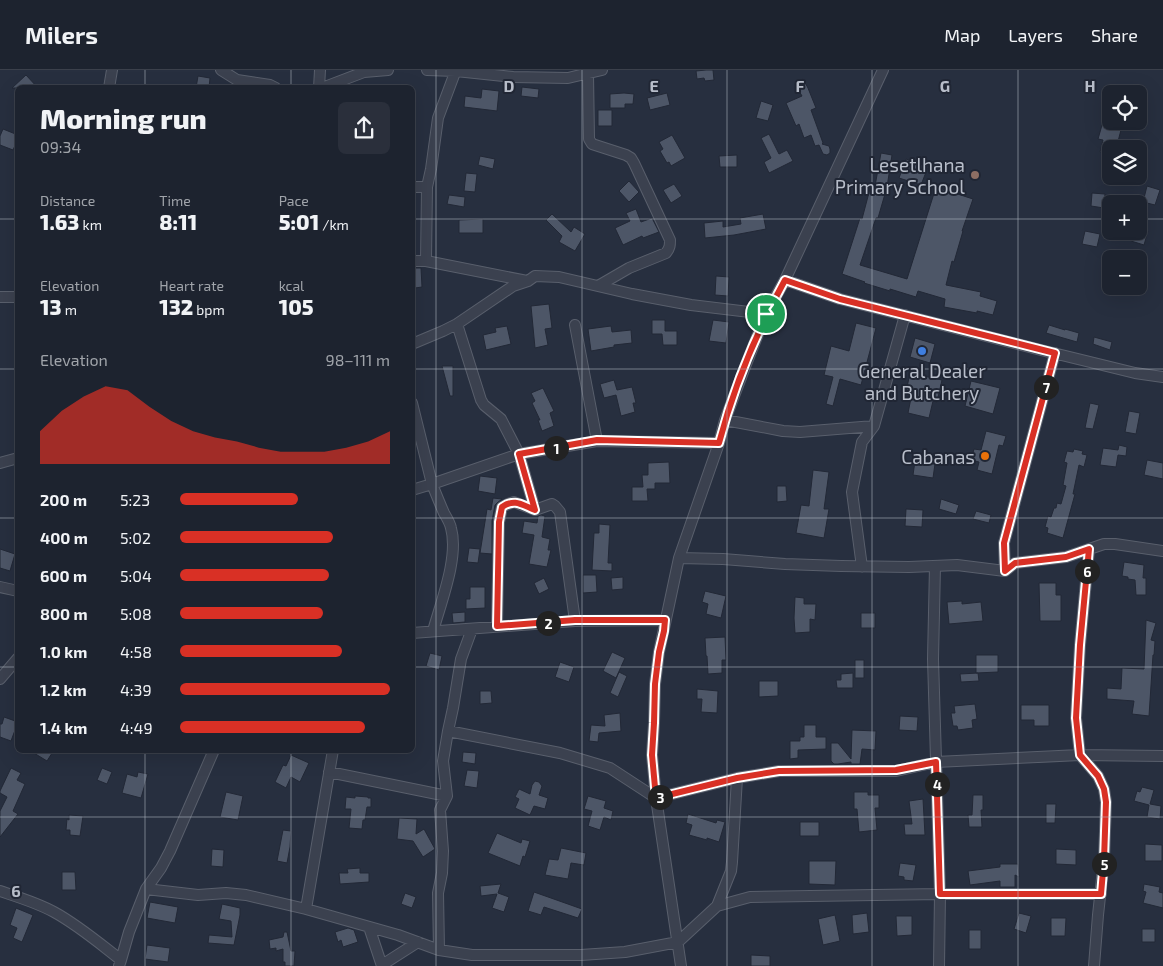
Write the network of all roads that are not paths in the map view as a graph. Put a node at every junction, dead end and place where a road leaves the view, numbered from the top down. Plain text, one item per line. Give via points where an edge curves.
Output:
1 (112, 70) edge
2 (221, 70) edge
3 (320, 70) edge
4 (388, 70) edge
5 (427, 70) edge
6 (600, 70) edge
7 (883, 70) edge
8 (456, 71) edge
9 (588, 74) junction
10 (237, 84) edge
11 (109, 85) edge
12 (270, 85) edge
13 (320, 85) edge
14 (328, 85) edge
15 (415, 187) edge
16 (427, 187) junction
17 (415, 261) edge
18 (426, 261) junction
19 (785, 280) junction
20 (528, 281) junction
21 (598, 286) junction
22 (0, 297) edge
23 (15, 297) edge
24 (766, 314) junction
25 (905, 315) junction
26 (457, 324) junction
27 (575, 325) dead end
28 (415, 343) edge
29 (1055, 353) junction
30 (1163, 378) edge
31 (415, 415) edge
32 (725, 420) junction
33 (874, 426) junction
34 (597, 440) junction
35 (719, 443) junction
36 (519, 454) junction
37 (15, 459) edge
38 (0, 463) edge
39 (432, 484) junction
40 (415, 489) edge
41 (535, 510) junction
42 (1089, 549) junction
43 (1163, 552) edge
44 (679, 558) junction
45 (936, 566) junction
46 (862, 567) junction
47 (1005, 571) junction
48 (0, 587) edge
49 (15, 590) edge
50 (575, 620) junction
51 (665, 620) junction
52 (497, 626) junction
53 (472, 629) junction
54 (433, 631) junction
55 (415, 633) edge
56 (15, 662) edge
57 (0, 679) edge
58 (448, 731) junction
59 (213, 753) edge
60 (332, 753) edge
61 (1080, 755) junction
62 (1163, 756) edge
63 (936, 762) junction
64 (329, 772) junction
65 (737, 778) junction
66 (447, 796) junction
67 (656, 798) junction
68 (146, 889) junction
69 (0, 891) edge
70 (940, 894) junction
71 (1101, 894) junction
72 (717, 906) junction
73 (306, 909) junction
74 (369, 926) junction
75 (418, 942) junction
76 (678, 942) junction
77 (439, 950) junction
78 (120, 963) edge
79 (382, 966) edge
80 (681, 966) edge
81 (939, 966) edge
82 (1094, 966) edge

1 - 11 street
2 - 10 street
3 - 13 street
4 - 14 street via 364,72
5 - 8 street
6 - 9 street
7 - 19 street
8 - 9 street via 513,77 568,78
8 - 16 street via 438,118
9 - 21 street via 589,139 592,144 631,158 670,240 666,253 629,268
10 - 12 street
15 - 16 street
16 - 18 street
17 - 18 street
18 - 20 street
19 - 24 street
19 - 25 street via 840,299
20 - 21 street via 535,276 559,277
20 - 26 street via 513,286
21 - 24 street via 691,305
22 - 23 street
24 - 32 street
25 - 29 street
25 - 33 street
26 - 28 street
26 - 36 street via 484,406 500,420
27 - 34 street
29 - 30 street
29 - 47 street via 1004,543
31 - 39 street
32 - 33 street via 800,432
32 - 35 street
33 - 46 street via 862,442 852,492
34 - 35 street
34 - 36 street
35 - 44 street
36 - 39 street
36 - 41 street
37 - 38 street
39 - 40 street
39 - 54 street via 451,527 453,543 447,582
41 - 50 street via 552,504 560,512
41 - 52 street via 514,502 502,507
42 - 43 street via 1114,544
42 - 47 street via 1066,557 1015,563
42 - 61 street via 1077,709
44 - 46 street
44 - 51 street
45 - 46 street
45 - 47 street via 957,564
45 - 63 street via 933,659
48 - 49 street
50 - 51 street
50 - 52 street
51 - 67 street via 655,684 652,755
52 - 53 street
53 - 54 street
53 - 58 street via 461,659
54 - 55 street
56 - 57 street
58 - 66 street via 443,761
58 - 67 street via 560,753 610,768
59 - 68 street via 170,851
60 - 64 street
61 - 62 street
61 - 63 street
61 - 71 street via 1098,776 1106,802
63 - 65 street via 896,770 779,771
63 - 70 street
64 - 66 street
64 - 73 street
65 - 67 street
65 - 72 street via 731,871
66 - 77 street via 440,810 443,851 438,893
67 - 76 street
68 - 73 street via 246,895
68 - 78 street
69 - 78 street via 54,912 84,930
70 - 71 street
70 - 72 street via 750,897
70 - 81 street
71 - 82 street
72 - 76 street
73 - 74 street
74 - 75 street
74 - 79 street
75 - 77 street
75 - 79 street
76 - 77 street via 634,951 581,955 472,955
76 - 80 street

